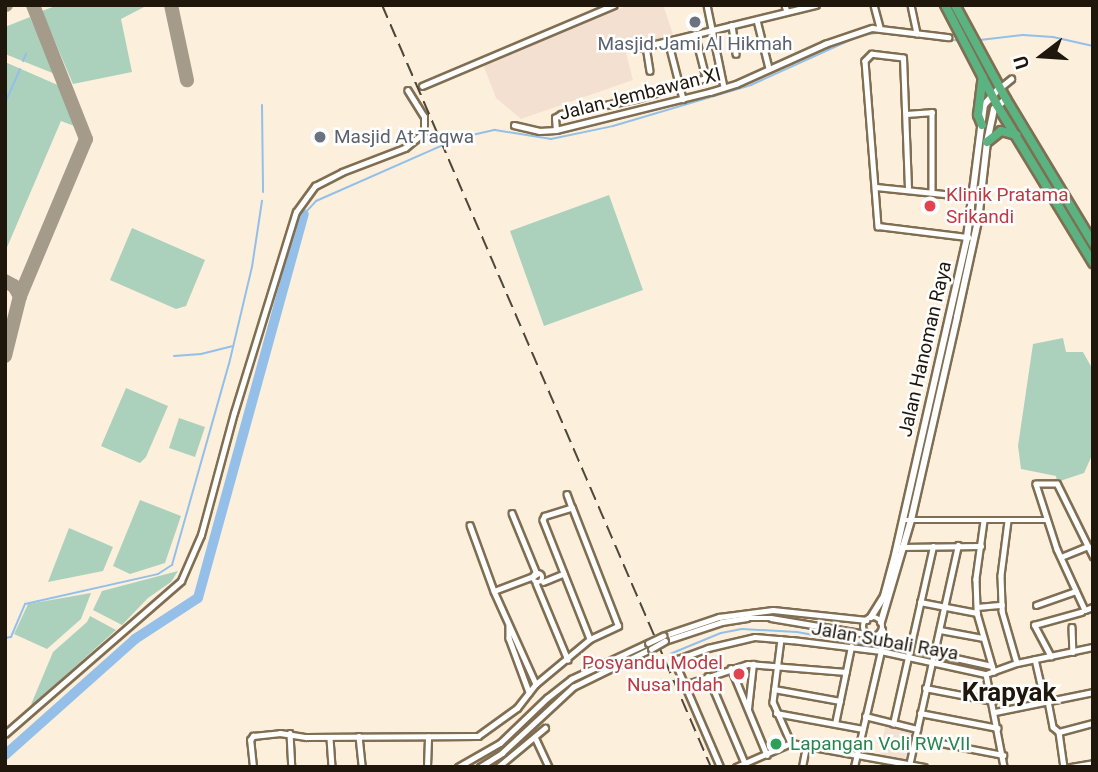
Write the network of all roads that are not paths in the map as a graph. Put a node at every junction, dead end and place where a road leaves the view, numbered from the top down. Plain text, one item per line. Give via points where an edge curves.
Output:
1 (614, 5) edge
2 (707, 5) edge
3 (785, 5) edge
4 (816, 5) edge
5 (874, 5) edge
6 (911, 5) edge
7 (945, 5) edge
8 (955, 5) edge
9 (787, 12) junction
10 (757, 20) junction
11 (732, 25) junction
12 (880, 27) junction
13 (712, 31) junction
14 (917, 33) junction
15 (695, 34) junction
16 (948, 37) dead end
17 (668, 40) junction
18 (646, 46) junction
19 (639, 48) dead end
20 (736, 54) dead end
21 (769, 68) junction
22 (650, 71) dead end
23 (983, 76) junction
24 (1011, 79) dead end
25 (422, 86) dead end
26 (679, 87) junction
27 (724, 87) junction
28 (1000, 87) junction
29 (408, 91) dead end
30 (992, 94) junction
31 (683, 99) junction
32 (1006, 99) junction
33 (997, 105) junction
34 (906, 114) junction
35 (514, 125) dead end
36 (982, 125) junction
37 (556, 130) junction
38 (1016, 135) junction
39 (986, 142) junction
40 (876, 187) junction
41 (908, 188) junction
42 (932, 191) junction
43 (974, 197) junction
44 (970, 237) junction
45 (1093, 243) edge
46 (1093, 263) edge
47 (567, 494) dead end
48 (572, 508) junction
49 (512, 513) dead end
50 (903, 520) junction
51 (911, 520) junction
52 (1046, 520) junction
53 (984, 521) junction
54 (1008, 521) junction
55 (470, 525) dead end
56 (958, 545) junction
57 (933, 546) junction
58 (981, 546) junction
59 (1088, 546) junction
60 (900, 547) junction
61 (1061, 557) junction
62 (1093, 557) edge
63 (563, 574) junction
64 (536, 575) junction
65 (539, 582) junction
66 (494, 591) junction
67 (1076, 591) junction
68 (920, 602) junction
69 (1036, 605) dead end
70 (1002, 606) junction
71 (944, 607) junction
72 (1093, 607) edge
73 (977, 610) junction
74 (1081, 612) dead end
75 (835, 617) junction
76 (869, 618) junction
77 (881, 622) junction
78 (509, 625) junction
79 (835, 627) junction
80 (1073, 627) dead end
81 (882, 630) junction
82 (940, 630) junction
83 (866, 634) junction
84 (876, 636) junction
85 (664, 638) junction
86 (983, 638) junction
87 (590, 639) junction
88 (782, 639) junction
89 (650, 646) junction
90 (882, 646) junction
91 (1093, 647) edge
92 (851, 648) junction
93 (1073, 652) junction
94 (908, 653) junction
95 (1051, 657) junction
96 (932, 658) junction
97 (1035, 659) junction
98 (568, 660) junction
99 (1016, 661) junction
100 (753, 664) junction
101 (780, 665) junction
102 (731, 668) junction
103 (993, 668) junction
104 (846, 672) junction
105 (986, 674) junction
106 (708, 676) junction
107 (536, 684) junction
108 (685, 685) junction
109 (925, 688) junction
110 (774, 690) junction
111 (528, 692) junction
112 (1093, 692) edge
113 (840, 701) junction
114 (993, 701) junction
115 (1046, 702) junction
116 (748, 710) junction
117 (995, 712) junction
118 (776, 713) junction
119 (920, 713) junction
120 (865, 716) junction
121 (835, 723) junction
122 (1093, 723) edge
123 (893, 724) junction
124 (998, 727) junction
125 (545, 728) dead end
126 (863, 729) junction
127 (917, 729) junction
128 (1059, 732) junction
129 (290, 733) junction
130 (5, 734) edge
131 (359, 736) junction
132 (428, 737) junction
133 (535, 737) junction
134 (330, 738) junction
135 (915, 738) junction
136 (792, 743) junction
137 (806, 746) junction
138 (857, 754) junction
139 (766, 755) junction
140 (1003, 755) junction
141 (1093, 762) edge
142 (745, 763) junction
143 (502, 766) edge
144 (910, 766) edge
145 (253, 767) edge
146 (292, 767) edge
147 (332, 767) edge
148 (362, 767) edge
149 (427, 767) edge
150 (458, 767) edge
151 (480, 767) edge
152 (549, 767) edge
153 (720, 767) edge
154 (736, 767) edge
155 (802, 767) edge
156 (854, 767) edge
157 (924, 767) edge
158 (1004, 767) edge
159 (1064, 767) edge
160 (1071, 767) edge

1 - 25 street
2 - 13 street
3 - 9 street
4 - 9 street
5 - 12 street
6 - 14 street
7 - 23 highway
8 - 28 highway
9 - 10 street
10 - 11 street
10 - 21 street
11 - 13 street
11 - 20 street
12 - 14 street
12 - 21 street, Jalan Jembawan XI
13 - 15 street
13 - 27 street
14 - 16 street
15 - 17 street
15 - 26 street via 706,79
17 - 18 street
17 - 26 street
18 - 19 street
18 - 22 street
21 - 27 street, Jalan Jembawan XI
23 - 30 highway
23 - 36 highway via 978,115
24 - 28 street
26 - 31 street
26 - 37 street via 561,114 555,118
27 - 31 street, Jalan Jembawan XI
28 - 30 street
28 - 32 highway
29 - 130 street via 424,117 420,136 405,148 316,186 296,212 233,413 201,535 181,582
30 - 33 highway
30 - 36 street, Jalan Hanoman Raya via 985,102
31 - 37 street, Jalan Jembawan XI
32 - 33 street
32 - 45 highway
33 - 38 highway
33 - 39 street, Jalan Hanoman Raya
34 - 40 street via 902,56 876,53 866,59
34 - 41 street
34 - 42 street via 932,113
35 - 37 street, Jalan Jembawan XI
36 - 43 street, Jalan Hanoman Raya
38 - 39 highway via 1001,131
38 - 46 highway
39 - 44 street, Jalan Hanoman Raya
40 - 41 street
40 - 44 street via 878,226
41 - 42 street
42 - 43 street
43 - 44 street, Jalan Hanoman Raya
44 - 50 street, Jalan Hanoman Raya
44 - 51 street, Jalan Hanoman Raya
47 - 48 street
48 - 63 street via 543,518
48 - 87 street via 619,623
49 - 64 street
50 - 51 street
50 - 60 street, Jalan Hanoman Raya
51 - 53 street
51 - 60 street, Jalan Hanoman Raya
52 - 54 street
52 - 59 street via 1035,485 1057,484
52 - 61 street
53 - 54 street
53 - 58 street
54 - 70 street
55 - 66 street
56 - 57 street
56 - 58 street
56 - 71 street
57 - 60 street
57 - 68 street
58 - 73 street
59 - 61 street
59 - 62 street
60 - 76 street, Jalan Hanoman Raya via 884,596
60 - 77 street, Jalan Hanoman Raya
61 - 67 street
63 - 65 street
63 - 87 street
64 - 65 street
64 - 66 street
65 - 98 street
66 - 78 street
67 - 69 street
67 - 72 street via 1085,610
68 - 71 street
68 - 94 street
70 - 73 street
70 - 99 street
71 - 73 street
71 - 82 street
73 - 86 street
74 - 95 street via 1034,625
75 - 76 street
75 - 79 street
75 - 85 street via 773,610 746,613 698,622
76 - 77 street
76 - 83 street via 863,628
77 - 81 street
78 - 107 street
78 - 111 street via 509,638
79 - 83 street
79 - 85 street via 747,618
80 - 93 street
81 - 84 street
81 - 90 street
82 - 86 street
82 - 96 street
83 - 84 street
84 - 90 street
85 - 89 street, bridge
86 - 103 street
87 - 98 street
88 - 92 street, Jalan Subali Raya
88 - 101 street
88 - 108 street, Jalan Subali Raya via 737,639 678,659 675,663
89 - 150 street via 571,679 500,743
89 - 151 street via 573,687 502,753
90 - 92 street, Jalan Subali Raya
90 - 94 street, Jalan Subali Raya
90 - 120 street
91 - 93 street, Jalan Subali Raya
92 - 104 street
93 - 95 street, Jalan Subali Raya
94 - 96 street, Jalan Subali Raya
94 - 123 street
95 - 97 street, Jalan Subali Raya
96 - 103 street
96 - 105 street, Jalan Subali Raya
96 - 109 street
97 - 99 street, Jalan Subali Raya
97 - 115 street
98 - 107 street
99 - 103 street, Jalan Subali Raya
100 - 101 street
100 - 102 street
100 - 116 street
101 - 104 street
101 - 110 street
102 - 106 street
102 - 116 street
103 - 105 street, Jalan Subali Raya
104 - 113 street
105 - 114 street
106 - 108 street
106 - 142 street
107 - 111 street
108 - 153 street
109 - 114 street
109 - 119 street
110 - 113 street
110 - 118 street
111 - 132 street via 517,708 478,736
112 - 115 street
113 - 121 street
114 - 117 street
115 - 117 street
115 - 128 street via 1052,727
116 - 139 street
117 - 124 street
118 - 121 street
118 - 136 street
119 - 124 street
119 - 127 street
120 - 123 street
120 - 126 street
121 - 126 street
122 - 128 street
123 - 127 street
124 - 140 street
125 - 133 street
126 - 138 street
127 - 135 street
128 - 159 street
129 - 134 street
129 - 145 street via 251,738
129 - 146 street
131 - 132 street
131 - 134 street
131 - 148 street
132 - 149 street
133 - 143 street
133 - 152 street
134 - 147 street
135 - 140 street
135 - 144 street
136 - 137 street
136 - 139 street
137 - 138 street
137 - 155 street
138 - 144 street
138 - 156 street
139 - 142 street
140 - 158 street
141 - 160 street
142 - 154 street
144 - 157 street

